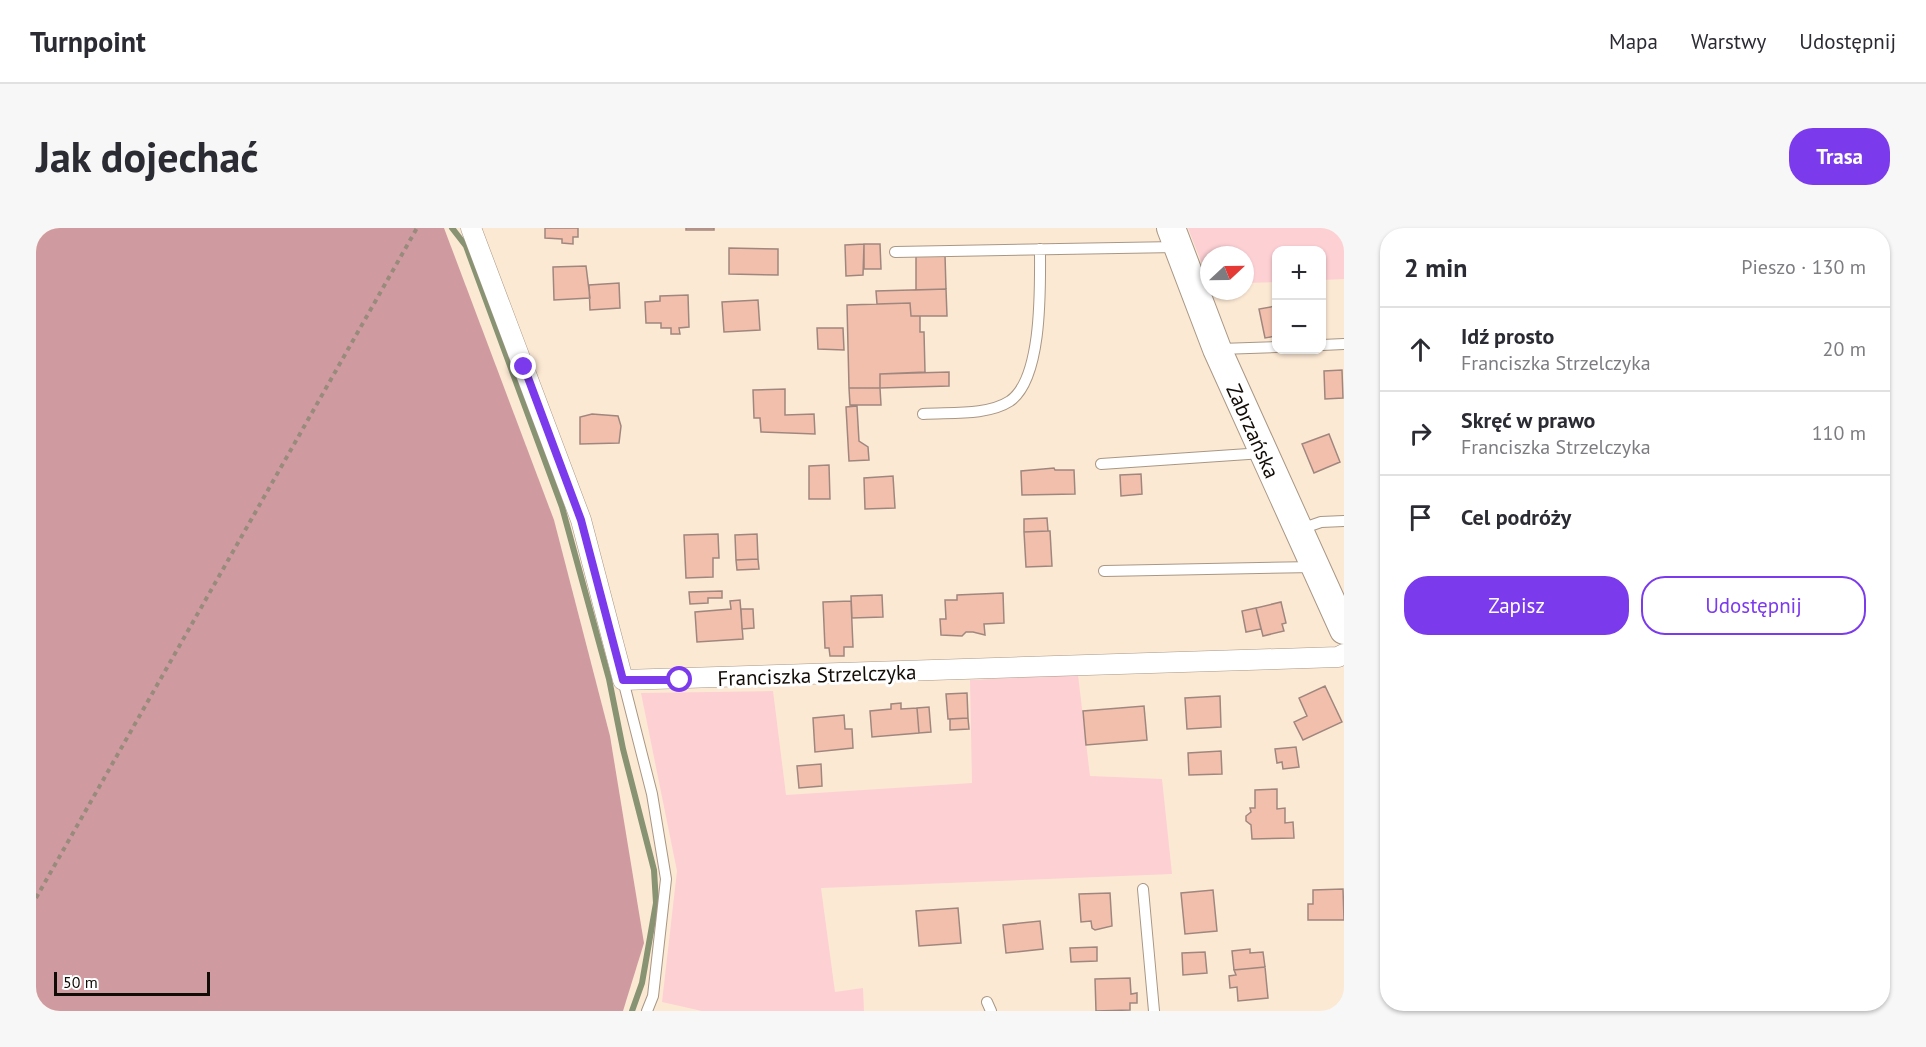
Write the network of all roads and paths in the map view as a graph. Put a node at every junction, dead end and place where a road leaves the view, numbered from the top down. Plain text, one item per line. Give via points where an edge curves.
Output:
1 (417, 228) edge
2 (471, 228) edge
3 (1174, 238) edge
4 (1040, 249) junction
5 (895, 252) dead end
6 (1344, 344) edge
7 (1326, 345) edge
8 (1272, 346) edge
9 (1217, 349) junction
10 (923, 414) dead end
11 (1263, 453) junction
12 (1101, 464) dead end
13 (1344, 521) edge
14 (1298, 530) junction
15 (1315, 567) junction
16 (1104, 571) dead end
17 (1344, 630) edge
18 (1344, 654) edge
19 (623, 680) junction
20 (1143, 890) dead end
21 (36, 898) edge
22 (647, 1011) edge
23 (1154, 1011) edge

1 - 21 path
2 - 19 street via 581,520
3 - 4 lane
3 - 9 street, Zabrzańska
4 - 5 lane
4 - 10 lane via 1040,309 1031,367 1020,389 1010,400 989,409
6 - 7 lane
8 - 9 lane
9 - 11 street, Zabrzańska
11 - 12 lane
11 - 14 street, Zabrzańska
13 - 14 lane via 1321,522
14 - 15 street, Zabrzańska
15 - 16 lane
15 - 17 street, Zabrzańska
18 - 19 street, Franciszka Strzelczyka
19 - 22 lane via 652,794 666,879 653,996
20 - 23 lane

